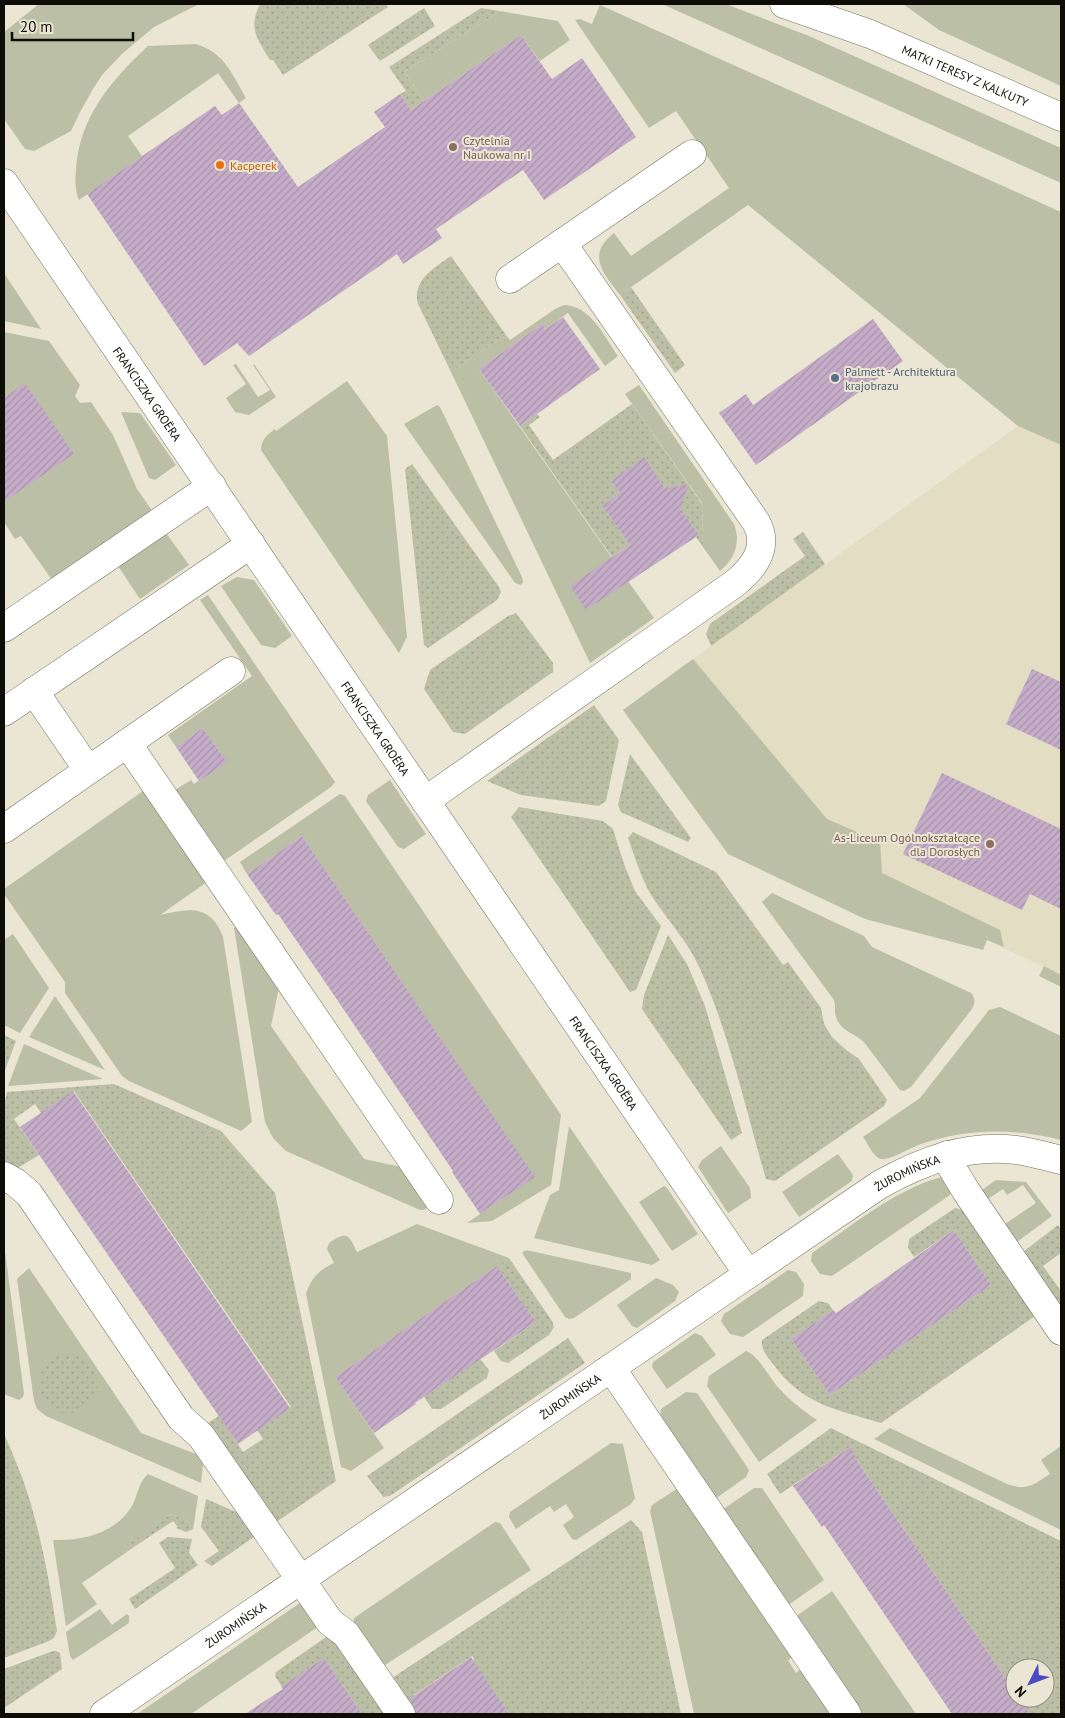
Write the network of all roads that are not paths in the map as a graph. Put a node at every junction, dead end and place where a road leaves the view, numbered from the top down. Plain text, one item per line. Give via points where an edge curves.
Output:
1 (784, 4) edge
2 (831, 4) edge
3 (870, 34) junction
4 (1061, 118) edge
5 (692, 154) dead end
6 (4, 183) edge
7 (562, 243) junction
8 (510, 279) dead end
9 (212, 486) junction
10 (250, 544) junction
11 (4, 628) edge
12 (231, 671) dead end
13 (34, 691) junction
14 (4, 712) edge
15 (127, 743) junction
16 (88, 770) junction
17 (426, 801) junction
18 (4, 829) edge
19 (947, 1155) junction
20 (1061, 1160) edge
21 (4, 1176) edge
22 (439, 1200) dead end
23 (748, 1274) junction
24 (1061, 1331) edge
25 (611, 1368) junction
26 (301, 1580) junction
27 (104, 1714) edge
28 (401, 1714) edge
29 (846, 1714) edge

1 - 3 street, MATKI TERESY Z KALKUTY
2 - 3 street, MATKI TERESY Z KALKUTY
3 - 4 street, MATKI TERESY Z KALKUTY
5 - 7 street
6 - 9 street, FRANCISZKA GROËRA
7 - 8 street
7 - 17 street via 756,522 761,534 761,548 753,566 734,584
9 - 10 street, FRANCISZKA GROËRA
9 - 11 street
10 - 13 street
10 - 17 street, FRANCISZKA GROËRA
12 - 15 street
13 - 14 street
13 - 16 street
15 - 16 street
15 - 22 street
16 - 18 street
17 - 23 street, FRANCISZKA GROËRA
19 - 20 street, ŻUROMIŃSKA via 973,1150 1014,1150
19 - 23 street, ŻUROMIŃSKA via 879,1185
19 - 24 street via 966,1192
21 - 26 street via 29,1194 181,1418 201,1436
23 - 25 street, ŻUROMIŃSKA
25 - 26 street, ŻUROMIŃSKA
25 - 29 street
26 - 27 street, ŻUROMIŃSKA
26 - 28 street via 330,1622 346,1634

